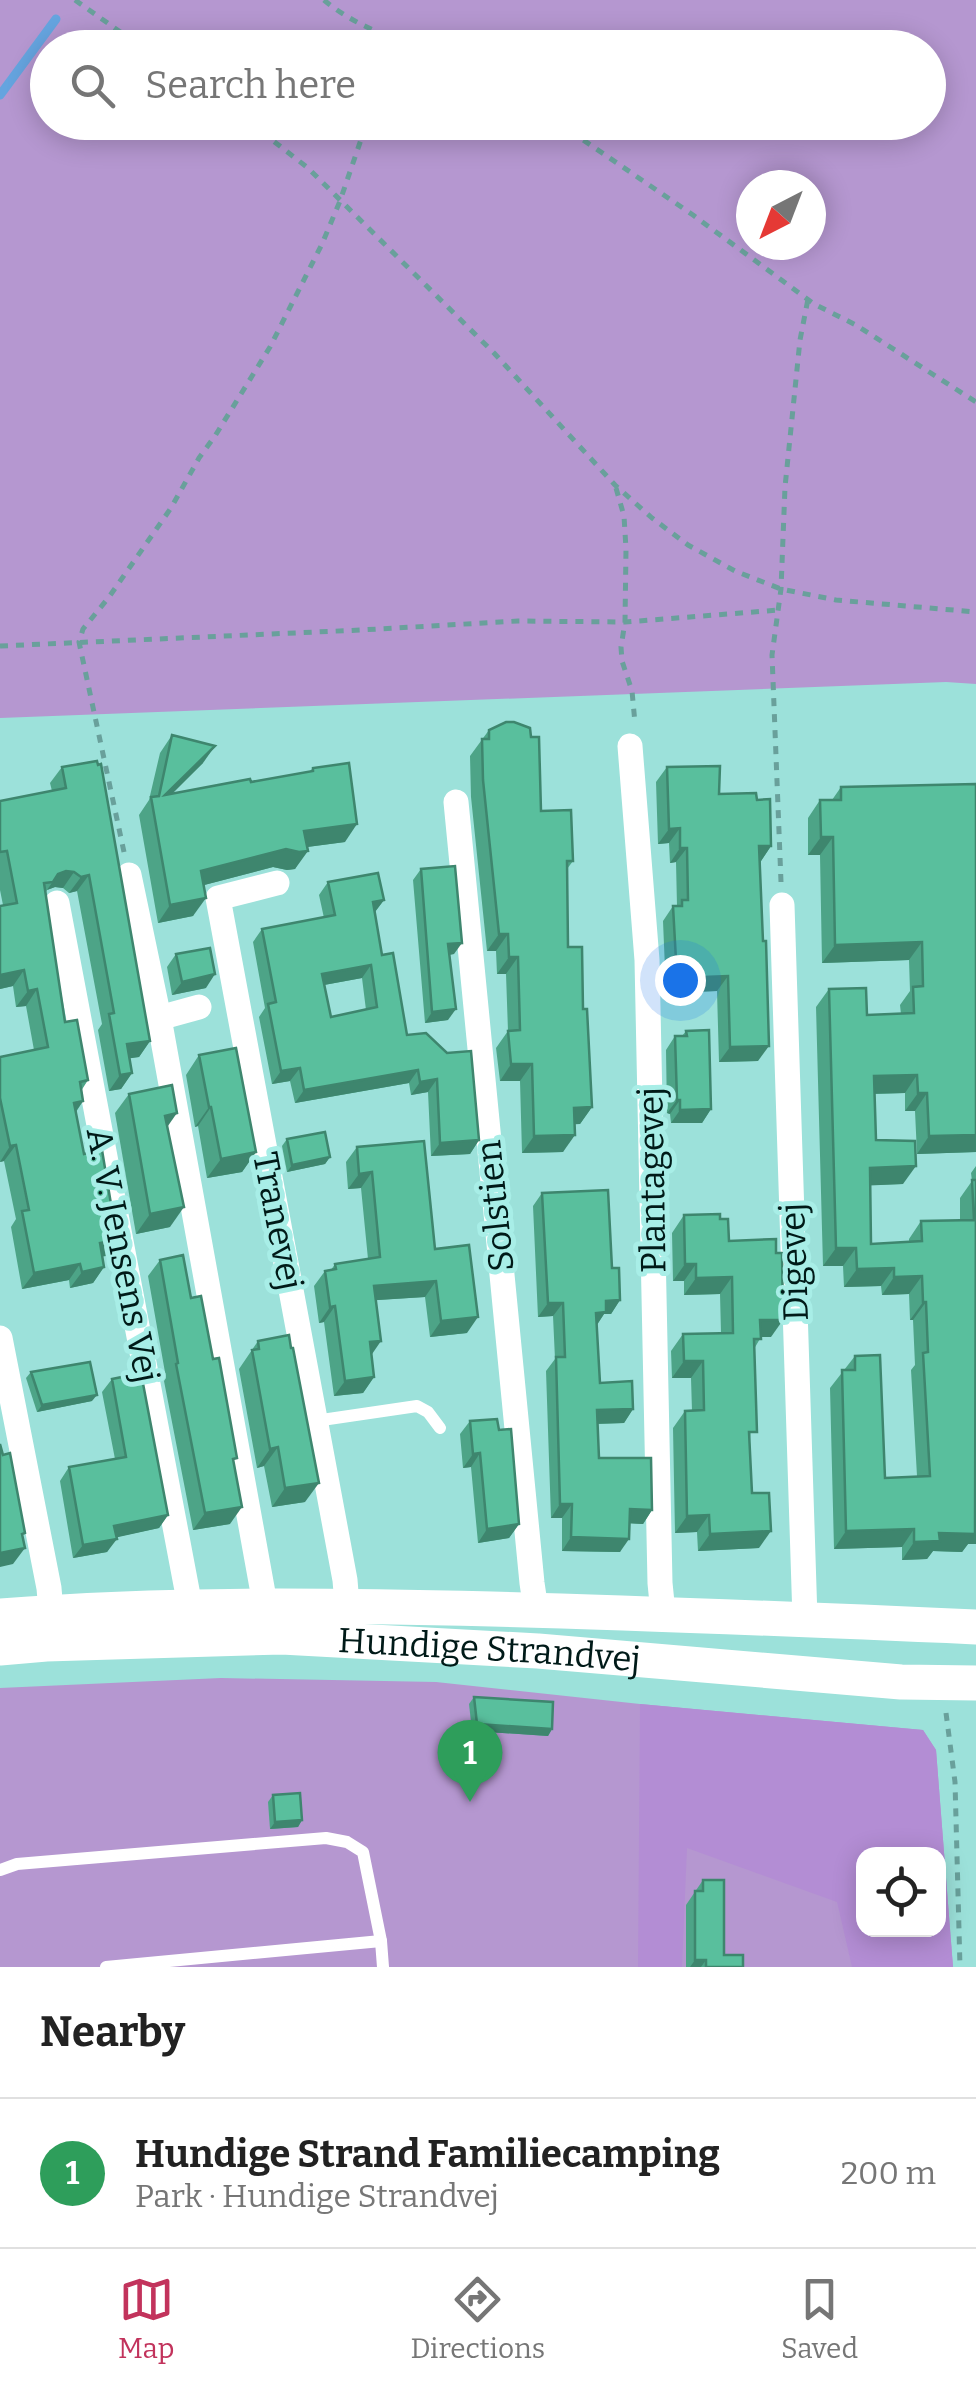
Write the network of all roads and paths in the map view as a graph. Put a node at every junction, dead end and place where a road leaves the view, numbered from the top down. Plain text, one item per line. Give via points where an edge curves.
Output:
1 (75, 0) edge
2 (324, 0) edge
3 (118, 30) edge
4 (377, 30) edge
5 (272, 140) edge
6 (361, 140) edge
7 (584, 140) edge
8 (340, 201) junction
9 (808, 299) junction
10 (976, 402) edge
11 (615, 485) junction
12 (781, 590) junction
13 (778, 610) junction
14 (976, 612) edge
15 (625, 622) junction
16 (80, 642) junction
17 (0, 646) edge
18 (630, 746) joint
19 (456, 802) dead end
20 (129, 875) joint
21 (277, 883) dead end
22 (57, 903) dead end
23 (782, 905) joint
24 (199, 1007) dead end
25 (159, 1018) junction
26 (0, 1338) edge
27 (315, 1421) junction
28 (440, 1428) dead end
29 (265, 1604) junction
30 (190, 1606) junction
31 (347, 1606) junction
32 (536, 1610) junction
33 (51, 1612) junction
34 (663, 1614) junction
35 (0, 1616) edge
36 (805, 1619) junction
37 (976, 1627) edge
38 (0, 1648) edge
39 (976, 1683) edge
40 (946, 1704) dead end
41 (0, 1870) edge
42 (380, 1941) junction
43 (106, 1967) edge
44 (383, 1967) edge
45 (960, 1967) edge

1 - 3 path
2 - 4 path
5 - 8 path
6 - 8 path
7 - 9 path
8 - 11 path
8 - 16 path via 270,347
9 - 10 path
9 - 12 path via 785,487
11 - 12 path via 688,546
11 - 15 path via 624,516
12 - 13 path
12 - 14 path
13 - 15 path
13 - 23 path via 772,656
15 - 16 path via 518,620
15 - 18 path via 622,661 635,707
16 - 17 path
16 - 20 path
18 - 34 street, Plantagevej via 647,960
19 - 32 street, Solstien
20 - 25 street
21 - 27 street, Tranevej via 218,898
22 - 30 street, A. V. Jensens Vej
23 - 36 street, Digevej
24 - 25 street
25 - 29 street
26 - 33 street
27 - 28 lane via 418,1406
27 - 31 street, Tranevej
29 - 30 main road, Hundige Strandvej
29 - 31 main road, Hundige Strandvej
30 - 33 main road, Hundige Strandvej
31 - 32 main road, Hundige Strandvej
32 - 34 main road, Hundige Strandvej
33 - 35 main road, Hundige Strandvej
34 - 36 main road, Hundige Strandvej
36 - 37 main road, Hundige Strandvej
38 - 39 main road, Hundige Strandvej via 282,1637
40 - 45 path
41 - 42 lane via 326,1838 364,1852
42 - 43 lane
42 - 44 lane

